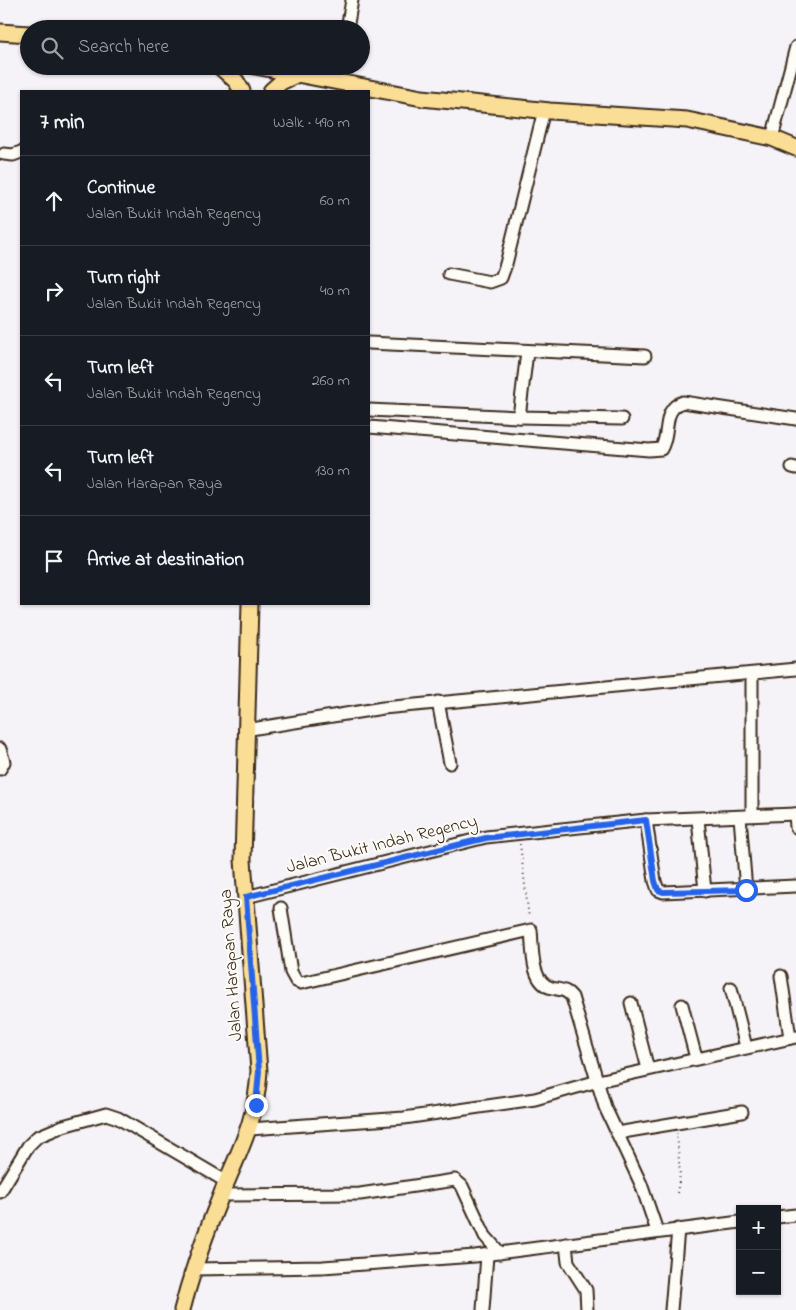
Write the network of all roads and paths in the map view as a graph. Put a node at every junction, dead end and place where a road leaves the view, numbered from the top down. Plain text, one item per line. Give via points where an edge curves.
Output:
1 (352, 0) edge
2 (349, 20) edge
3 (0, 32) edge
4 (20, 33) edge
5 (796, 47) edge
6 (229, 75) edge
7 (296, 75) edge
8 (303, 75) edge
9 (338, 75) edge
10 (337, 82) junction
11 (241, 90) edge
12 (272, 90) edge
13 (544, 110) junction
14 (772, 138) junction
15 (796, 148) edge
16 (20, 152) edge
17 (1, 155) edge
18 (449, 274) dead end
19 (370, 343) edge
20 (527, 352) junction
21 (645, 356) dead end
22 (370, 410) edge
23 (520, 418) junction
24 (622, 419) dead end
25 (796, 419) edge
26 (370, 427) edge
27 (250, 605) edge
28 (796, 669) edge
29 (752, 674) junction
30 (438, 702) junction
31 (245, 730) junction
32 (0, 749) edge
33 (450, 763) dead end
34 (0, 769) edge
35 (795, 814) edge
36 (752, 815) junction
37 (740, 817) junction
38 (698, 819) junction
39 (646, 820) junction
40 (796, 827) edge
41 (518, 834) junction
42 (796, 886) edge
43 (746, 890) junction
44 (705, 891) junction
45 (246, 897) junction
46 (281, 908) dead end
47 (531, 930) junction
48 (781, 976) dead end
49 (731, 988) dead end
50 (631, 1003) dead end
51 (682, 1005) dead end
52 (793, 1038) edge
53 (746, 1048) junction
54 (696, 1058) junction
55 (648, 1070) junction
56 (598, 1081) junction
57 (742, 1112) dead end
58 (676, 1124) junction
59 (250, 1129) junction
60 (617, 1133) junction
61 (224, 1189) junction
62 (0, 1192) edge
63 (677, 1193) dead end
64 (796, 1215) edge
65 (781, 1217) edge
66 (736, 1222) edge
67 (678, 1229) junction
68 (657, 1231) junction
69 (566, 1244) junction
70 (500, 1253) junction
71 (487, 1255) junction
72 (193, 1269) junction
73 (182, 1310) edge
74 (483, 1310) edge
75 (587, 1310) edge
76 (671, 1310) edge

1 - 2 street
3 - 4 main road
5 - 14 street
6 - 11 main road
7 - 12 main road
8 - 10 main road
9 - 10 street
10 - 13 main road via 422,98
13 - 14 main road via 687,120
13 - 18 street via 501,278 490,282
14 - 15 main road
16 - 17 street
19 - 20 street
20 - 21 street
20 - 23 street
22 - 23 street
23 - 24 street
25 - 26 street via 683,402 673,406 667,420 667,440 661,448 648,450
27 - 31 main road, Jalan Harapan Raya
28 - 29 street
29 - 30 street
29 - 36 street
30 - 31 street
30 - 33 street
31 - 45 main road, Jalan Harapan Raya via 243,860
32 - 34 street via 4,762
35 - 36 street, Jalan Bukit Indah Regency
35 - 40 street, Jalan Bukit Indah Regency
36 - 37 street, Jalan Bukit Indah Regency
37 - 38 street, Jalan Bukit Indah Regency
37 - 43 street
38 - 39 street, Jalan Bukit Indah Regency
38 - 44 street
39 - 41 street, Jalan Bukit Indah Regency
39 - 44 street via 658,890
41 - 45 street, Jalan Bukit Indah Regency via 486,838
41 - 47 path
42 - 43 street
43 - 44 street
45 - 59 main road, Jalan Harapan Raya via 259,1071
46 - 47 street via 291,972 296,981 301,982
47 - 56 street via 539,981 572,997
48 - 52 street
49 - 53 street
50 - 55 street
51 - 54 street
52 - 53 street
53 - 54 street
54 - 55 street
55 - 56 street
56 - 59 street via 535,1099 404,1118
56 - 60 street
57 - 58 street
58 - 60 street
58 - 63 path via 680,1175
59 - 61 main road, Jalan Harapan Raya
60 - 68 street
61 - 62 street via 118,1118 106,1114 37,1137
61 - 70 street via 360,1194 455,1180 462,1186 485,1236
61 - 72 main road, Jalan Harapan Raya
64 - 65 street
66 - 67 street
67 - 68 street
67 - 76 street
68 - 69 street
69 - 70 street
69 - 75 street via 568,1262 586,1290
70 - 71 street
71 - 72 street via 323,1267
71 - 74 street
72 - 73 main road, Jalan Harapan Raya

